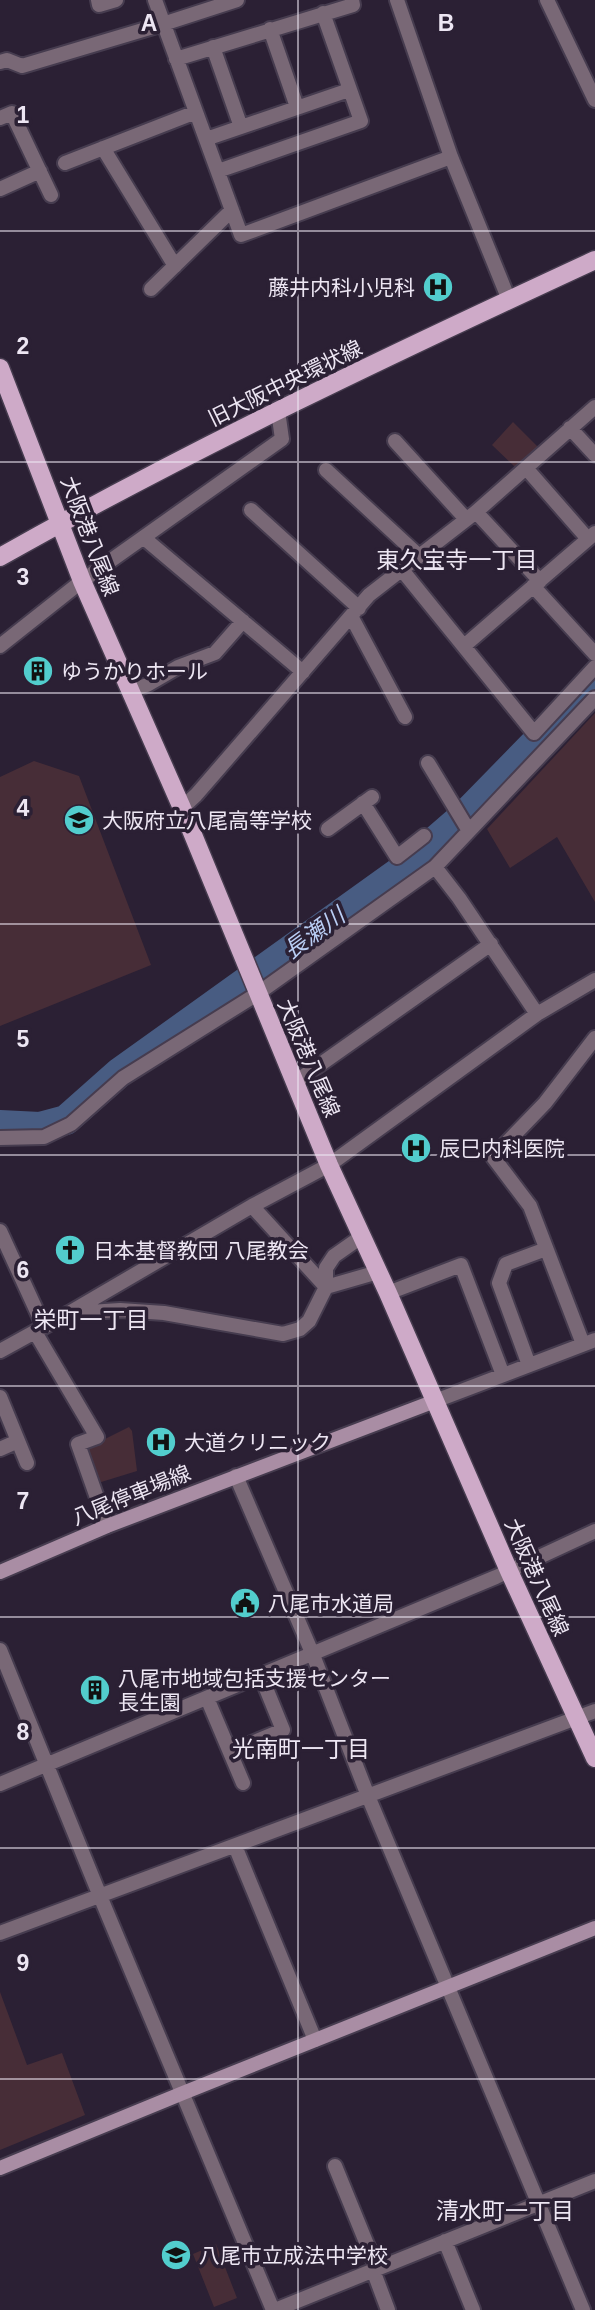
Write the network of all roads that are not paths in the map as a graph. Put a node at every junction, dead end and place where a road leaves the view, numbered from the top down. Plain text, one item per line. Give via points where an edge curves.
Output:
1 (98, 0) edge
2 (116, 0) edge
3 (155, 0) edge
4 (237, 0) edge
5 (352, 0) edge
6 (397, 0) edge
7 (547, 0) edge
8 (323, 13) junction
9 (163, 24) junction
10 (270, 29) junction
11 (213, 47) junction
12 (176, 59) junction
13 (0, 62) edge
14 (349, 90) junction
15 (595, 100) edge
16 (297, 107) junction
17 (195, 112) junction
18 (0, 118) edge
19 (241, 127) junction
20 (206, 139) junction
21 (103, 148) junction
22 (451, 157) junction
23 (65, 163) dead end
24 (40, 171) junction
25 (218, 171) junction
26 (0, 189) edge
27 (51, 195) dead end
28 (232, 210) junction
29 (595, 260) edge
30 (175, 266) junction
31 (151, 289) dead end
32 (509, 300) junction
33 (0, 368) edge
34 (595, 407) edge
35 (278, 411) junction
36 (570, 428) junction
37 (395, 441) dead end
38 (595, 455) edge
39 (526, 468) junction
40 (326, 470) dead end
41 (251, 510) dead end
42 (471, 516) junction
43 (60, 523) junction
44 (591, 536) edge
45 (144, 538) junction
46 (419, 556) junction
47 (0, 557) edge
48 (402, 570) junction
49 (82, 581) junction
50 (537, 584) junction
51 (355, 612) junction
52 (243, 621) junction
53 (0, 646) edge
54 (464, 646) junction
55 (595, 654) edge
56 (595, 667) edge
57 (303, 672) junction
58 (130, 691) junction
59 (595, 698) edge
60 (405, 718) dead end
61 (428, 763) dead end
62 (182, 808) junction
63 (465, 824) junction
64 (328, 829) dead end
65 (424, 836) dead end
66 (435, 867) junction
67 (491, 944) junction
68 (595, 980) edge
69 (253, 983) junction
70 (537, 1014) junction
71 (595, 1038) edge
72 (294, 1083) junction
73 (0, 1138) edge
74 (328, 1164) junction
75 (252, 1206) junction
76 (0, 1231) edge
77 (361, 1237) junction
78 (546, 1249) junction
79 (378, 1272) junction
80 (326, 1287) junction
81 (388, 1293) junction
82 (69, 1313) junction
83 (40, 1329) junction
84 (591, 1345) edge
85 (0, 1351) edge
86 (529, 1365) junction
87 (503, 1375) junction
88 (0, 1397) edge
89 (435, 1401) junction
90 (18, 1441) junction
91 (0, 1449) edge
92 (27, 1463) dead end
93 (236, 1476) junction
94 (107, 1526) junction
95 (595, 1531) edge
96 (0, 1572) edge
97 (509, 1572) junction
98 (0, 1650) edge
99 (313, 1655) junction
100 (261, 1676) junction
101 (207, 1698) junction
102 (595, 1711) edge
103 (577, 1718) junction
104 (230, 1752) junction
105 (595, 1758) edge
106 (46, 1763) junction
107 (243, 1783) dead end
108 (0, 1784) edge
109 (368, 1796) junction
110 (235, 1846) junction
111 (100, 1896) junction
112 (595, 1928) edge
113 (0, 1933) edge
114 (449, 1986) junction
115 (315, 2040) junction
116 (183, 2093) junction
117 (335, 2166) dead end
118 (0, 2168) edge
119 (595, 2181) edge
120 (540, 2204) junction
121 (445, 2241) junction
122 (375, 2270) junction
123 (274, 2310) edge
124 (388, 2310) edge
125 (473, 2310) edge
126 (583, 2310) edge

1 - 2 street via 99,5
3 - 9 street
4 - 9 street
5 - 8 street via 353,5
6 - 22 street
7 - 15 street
8 - 10 street
8 - 14 street
9 - 12 street
9 - 13 street via 22,66
10 - 11 street
10 - 16 street
11 - 12 street
11 - 19 street
12 - 17 street
14 - 16 street
14 - 25 street via 360,121
16 - 19 street
17 - 20 street
17 - 21 street
18 - 24 street via 12,113
19 - 20 street
20 - 25 street
21 - 23 street
21 - 30 street
22 - 28 street via 241,235
22 - 32 street
24 - 26 street
24 - 27 street
25 - 28 street
28 - 30 street
29 - 32 main road, 旧大阪中央環状線
30 - 31 street
32 - 35 main road, 旧大阪中央環状線
33 - 43 main road, 大阪港八尾線
34 - 36 street
35 - 43 main road, 旧大阪中央環状線
35 - 45 street via 282,439
36 - 38 street
36 - 39 street
37 - 42 street
39 - 42 street
39 - 44 street
40 - 46 street
41 - 51 street
42 - 46 street
42 - 50 street
43 - 47 main road, 旧大阪中央環状線
43 - 49 main road, 大阪港八尾線
44 - 50 street
45 - 49 street
45 - 52 street
46 - 48 street
48 - 51 street
48 - 54 street
49 - 53 street
49 - 58 main road, 大阪港八尾線
50 - 54 street
50 - 55 street
51 - 57 street
51 - 60 street
52 - 57 street
52 - 58 street via 215,653
54 - 56 street via 534,733
57 - 62 street
58 - 62 main road, 大阪港八尾線
59 - 63 street
61 - 63 street
62 - 69 main road, 大阪港八尾線
63 - 66 street
64 - 65 street via 368,800 397,857
66 - 67 street
66 - 69 street
67 - 70 street
67 - 72 street
68 - 70 street
69 - 72 main road, 大阪港八尾線
69 - 73 street via 123,1079 71,1124 44,1137
70 - 74 street
71 - 78 street via 545,1103 493,1157 530,1206
72 - 74 main road, 大阪港八尾線
74 - 75 street
74 - 77 main road, 大阪港八尾線
75 - 80 street
75 - 82 street
76 - 83 street
77 - 79 main road, 大阪港八尾線
77 - 80 street via 334,1256 326,1268
78 - 84 street
78 - 86 street via 506,1265 499,1283
79 - 80 street
79 - 81 main road, 大阪港八尾線
80 - 82 street via 309,1321 283,1334 164,1314 120,1310
81 - 87 street via 461,1265
81 - 89 main road, 大阪港八尾線
82 - 83 street
83 - 85 street
83 - 94 street via 97,1437 78,1444
84 - 86 street
86 - 87 street
87 - 89 street
88 - 90 street
89 - 93 street, 八尾停車場線
89 - 97 main road, 大阪港八尾線
90 - 91 street
90 - 92 street
93 - 94 street, 八尾停車場線
93 - 99 street
94 - 96 street, 八尾停車場線
95 - 97 street
97 - 99 street
97 - 103 main road, 大阪港八尾線
98 - 106 street
99 - 100 street
99 - 109 street
100 - 101 street
100 - 104 street via 283,1730
101 - 104 street
101 - 106 street
102 - 103 street
103 - 105 main road, 大阪港八尾線
103 - 109 street
104 - 107 street
106 - 108 street
106 - 111 street
109 - 110 street
109 - 114 street
110 - 111 street
110 - 115 street
111 - 113 street
111 - 116 street
112 - 114 street
114 - 115 street
114 - 120 street
115 - 116 street
116 - 118 street
116 - 123 street
117 - 122 street
119 - 120 street
120 - 121 street
120 - 126 street
121 - 122 street
121 - 125 street
122 - 123 street
122 - 124 street

